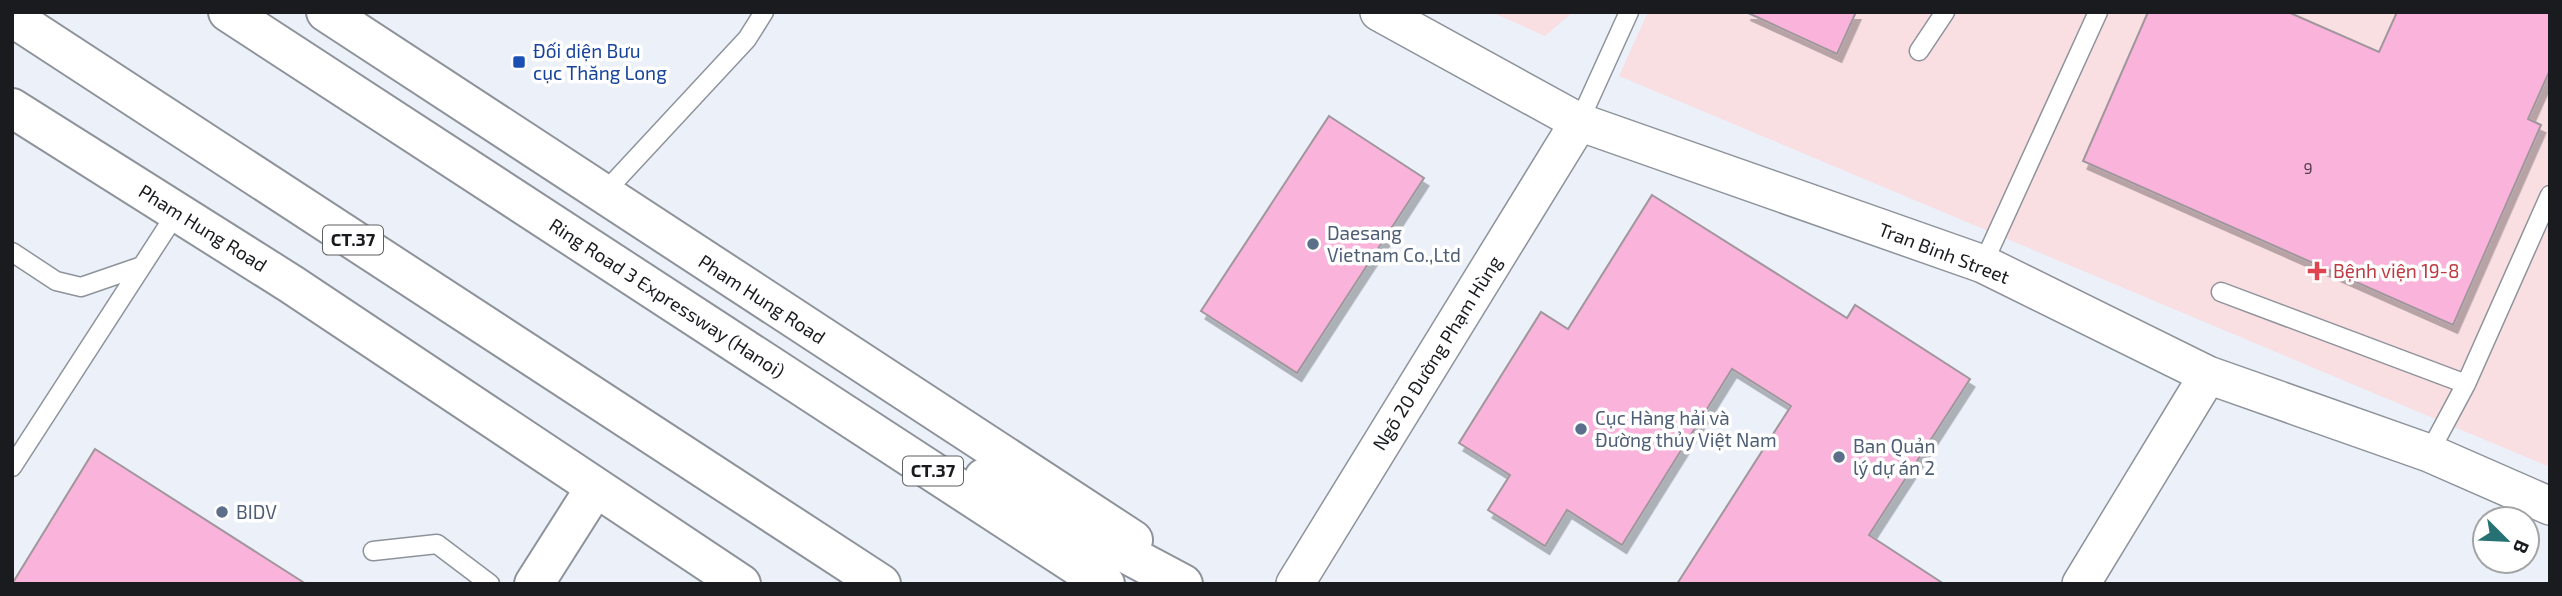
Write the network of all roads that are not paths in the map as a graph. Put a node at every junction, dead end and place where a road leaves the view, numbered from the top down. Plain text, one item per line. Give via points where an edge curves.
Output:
1 (228, 12) edge
2 (326, 12) edge
3 (764, 12) edge
4 (1379, 12) edge
5 (1629, 12) edge
6 (1945, 12) edge
7 (2098, 12) edge
8 (12, 18) edge
9 (1919, 51) dead end
10 (12, 108) edge
11 (1579, 122) junction
12 (603, 194) junction
13 (2550, 195) edge
14 (177, 212) junction
15 (12, 252) edge
16 (1983, 264) junction
17 (142, 266) junction
18 (2221, 292) dead end
19 (760, 359) junction
20 (2208, 375) junction
21 (2466, 384) junction
22 (2429, 453) junction
23 (694, 462) junction
24 (12, 467) edge
25 (595, 488) junction
26 (2550, 506) edge
27 (373, 551) dead end
28 (490, 584) edge
29 (534, 584) edge
30 (741, 584) edge
31 (836, 584) edge
32 (881, 584) edge
33 (1105, 584) edge
34 (1183, 584) edge
35 (1199, 584) edge
36 (1295, 584) edge
37 (2081, 584) edge

1 - 19 main road, Ring Road 3 Expressway (Hanoi) / CT.37
2 - 12 main road, Pham Hung Road
3 - 12 lane via 747,38
4 - 11 street, Tran Binh Street
5 - 11 lane
6 - 9 lane
7 - 16 lane
8 - 23 main road, CT.37
10 - 14 main road, Pham Hung Road
11 - 16 street, Tran Binh Street
11 - 36 street, Ngõ 20 Đường Phạm Hùng
12 - 35 main road, Pham Hung Road
13 - 21 lane
14 - 17 lane
14 - 25 main road, Pham Hung Road
15 - 17 lane via 56,281 81,287
16 - 20 street, Tran Binh Street
17 - 24 lane
18 - 21 lane
19 - 33 main road, Ring Road 3 Expressway (Hanoi) / CT.37
19 - 34 main road
20 - 22 street, Tran Binh Street
20 - 37 street
21 - 22 lane
22 - 26 street, Tran Binh Street
23 - 31 main road
23 - 32 main road, CT.37
25 - 29 main road
25 - 30 main road, Pham Hung Road
27 - 28 lane via 437,544

